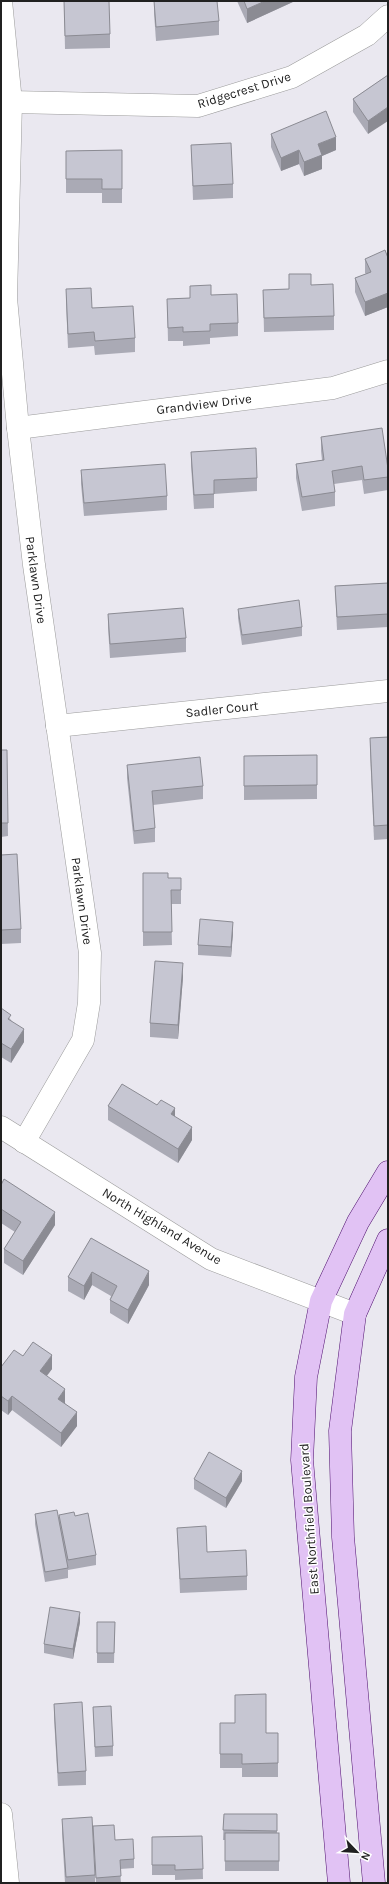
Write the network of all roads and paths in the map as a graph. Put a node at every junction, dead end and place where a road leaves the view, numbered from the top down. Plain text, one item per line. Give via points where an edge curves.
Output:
1 (1, 1) edge
2 (388, 16) edge
3 (11, 102) junction
4 (388, 371) edge
5 (18, 428) junction
6 (388, 691) edge
7 (57, 726) junction
8 (1, 1127) edge
9 (24, 1142) junction
10 (388, 1172) edge
11 (388, 1240) edge
12 (321, 1301) junction
13 (355, 1314) junction
14 (1, 1814) edge
15 (8, 1883) edge
16 (339, 1883) edge
17 (374, 1883) edge

1 - 3 street, Parklawn Drive
2 - 3 street, Ridgecrest Drive via 367,35 292,77 198,106
3 - 5 street, Parklawn Drive via 6,298
4 - 5 street, Grandview Drive via 333,388
5 - 7 street, Parklawn Drive via 34,566
6 - 7 street, Sadler Court
7 - 9 street, Parklawn Drive via 90,953 89,1003 83,1040
8 - 9 street, North Highland Avenue
9 - 12 street, North Highland Avenue via 212,1259
10 - 12 main road, East Northfield Boulevard via 358,1222
11 - 13 main road
12 - 13 street, North Highland Avenue
12 - 16 main road, East Northfield Boulevard via 306,1377 302,1460
13 - 17 main road via 340,1431 343,1537
14 - 15 street

